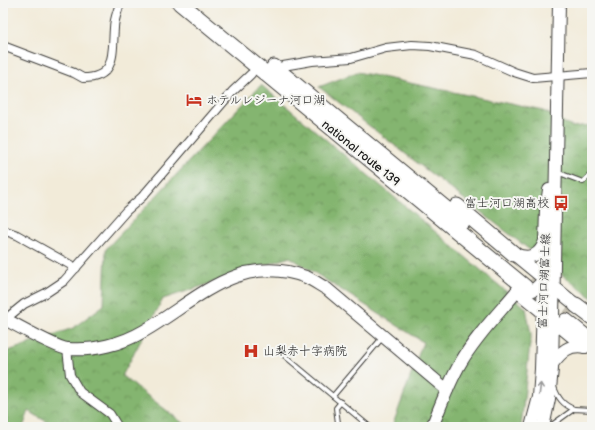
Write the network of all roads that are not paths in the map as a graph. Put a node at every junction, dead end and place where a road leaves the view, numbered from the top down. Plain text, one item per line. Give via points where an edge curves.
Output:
1 (120, 3) edge
2 (180, 3) edge
3 (195, 3) edge
4 (559, 3) edge
5 (3, 46) edge
6 (283, 66) dead end
7 (592, 73) edge
8 (251, 74) dead end
9 (558, 76) junction
10 (349, 135) junction
11 (592, 173) edge
12 (554, 174) junction
13 (3, 230) edge
14 (545, 240) junction
15 (514, 254) junction
16 (76, 268) junction
17 (529, 284) junction
18 (554, 287) junction
19 (544, 295) junction
20 (548, 309) junction
21 (567, 315) junction
22 (592, 317) edge
23 (4, 319) edge
24 (592, 328) edge
25 (383, 336) junction
26 (590, 347) edge
27 (67, 349) junction
28 (280, 352) dead end
29 (552, 364) junction
30 (551, 379) junction
31 (447, 390) junction
32 (333, 396) junction
33 (341, 402) junction
34 (574, 409) junction
35 (592, 410) edge
36 (566, 415) junction
37 (118, 427) edge
38 (340, 427) edge
39 (370, 427) edge
40 (432, 427) edge
41 (531, 427) edge
42 (543, 427) edge
43 (549, 427) edge
44 (554, 427) edge

1 - 5 street via 114,25 110,65 99,75 83,78
2 - 10 highway, national route 139
3 - 10 highway, national route 139
4 - 9 main road, 富士河口湖富士線
6 - 9 street via 351,58 386,48 412,45 430,46 476,56 533,78
7 - 9 street
8 - 16 street via 232,92 142,197 126,211
9 - 12 main road, 富士河口湖富士線
10 - 15 highway via 411,168
10 - 17 highway, national route 139
10 - 17 highway via 378,179
11 - 12 lane via 583,182 562,174
12 - 14 main road, 富士河口湖富士線 via 546,210
12 - 18 main road, 富士河口湖富士線
13 - 16 street via 17,235
14 - 15 main road via 535,256 522,257
14 - 17 main road, 富士河口湖富士線
15 - 17 main road
16 - 23 street via 52,289 24,304
17 - 18 main road
17 - 19 main road, 富士河口湖富士線
17 - 19 main road via 528,296
17 - 20 main road
17 - 31 main road via 471,347
18 - 19 main road
18 - 20 main road, 富士河口湖富士線
18 - 21 main road
19 - 20 main road, 富士河口湖富士線
20 - 21 main road
20 - 21 main road via 564,303
41 -> 20 main road, 富士河口湖富士線 via 540,384
21 - 22 highway
21 - 24 highway
21 - 26 highway
21 - 29 main road, 富士河口湖富士線
23 - 27 main road
25 - 27 main road via 327,289 306,277 282,271 256,271 232,276 212,286 144,331 117,343 97,348
25 - 31 main road
25 - 32 lane
26 - 29 main road via 570,346 559,354
27 - 37 street via 70,375 80,392 110,414
28 - 32 lane
29 - 30 main road, 富士河口湖富士線
30 - 34 lane via 559,398 565,405
30 - 42 main road, 富士河口湖富士線
31 - 40 main road
32 - 33 lane
33 - 38 lane via 336,408
33 - 39 lane
34 - 35 lane
34 - 36 lane
36 - 43 lane
36 - 44 lane

